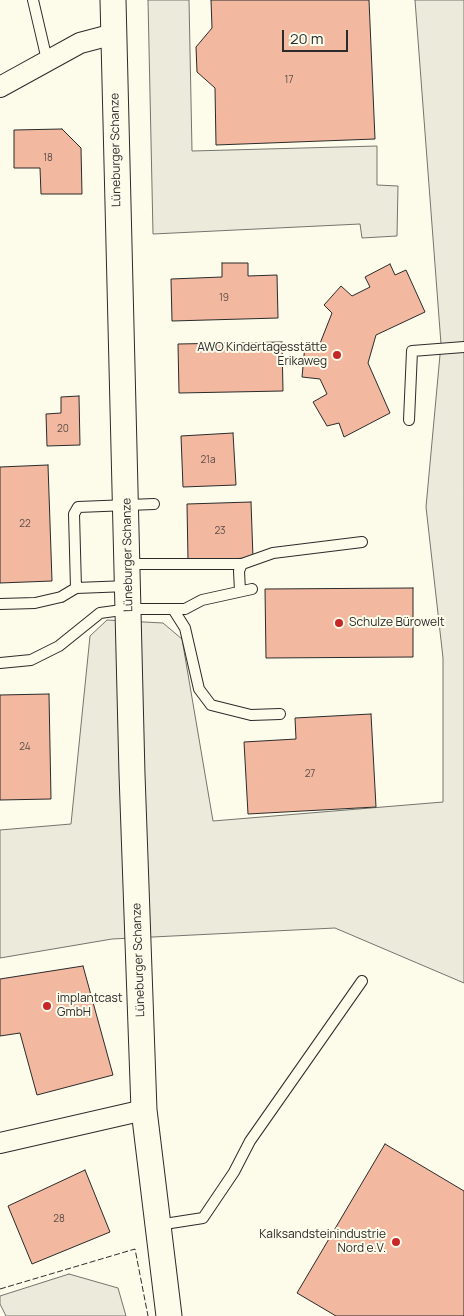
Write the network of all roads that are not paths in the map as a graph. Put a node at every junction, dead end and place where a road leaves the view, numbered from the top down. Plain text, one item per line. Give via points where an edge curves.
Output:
1 (33, 0) edge
2 (113, 0) edge
3 (114, 34) junction
4 (47, 60) junction
5 (0, 87) edge
6 (464, 347) edge
7 (409, 420) dead end
8 (127, 504) junction
9 (154, 504) dead end
10 (362, 542) dead end
11 (242, 564) junction
12 (129, 586) junction
13 (76, 588) junction
14 (252, 590) dead end
15 (240, 591) junction
16 (0, 604) edge
17 (173, 609) junction
18 (0, 663) edge
19 (280, 714) dead end
20 (362, 981) dead end
21 (144, 1110) junction
22 (0, 1143) edge
23 (158, 1225) junction
24 (169, 1316) edge

1 - 4 lane
2 - 3 street, Lüneburger Schanze
3 - 4 street via 80,42
3 - 8 street, Lüneburger Schanze via 115,162
4 - 5 street
6 - 7 lane via 412,352
8 - 9 lane
8 - 12 street, Lüneburger Schanze
8 - 13 lane via 78,507 74,514
10 - 11 lane via 273,553
11 - 12 lane
11 - 15 lane
12 - 13 lane
12 - 17 lane
12 - 18 lane via 59,646 31,660
12 - 21 street, Lüneburger Schanze via 132,784
13 - 16 lane via 52,599
14 - 15 lane
15 - 17 lane via 202,600 185,609
17 - 19 lane via 185,628 199,689 211,705 251,715
20 - 23 lane via 250,1141 203,1218
21 - 22 street
21 - 23 street, Lüneburger Schanze
23 - 24 street, Lüneburger Schanze

